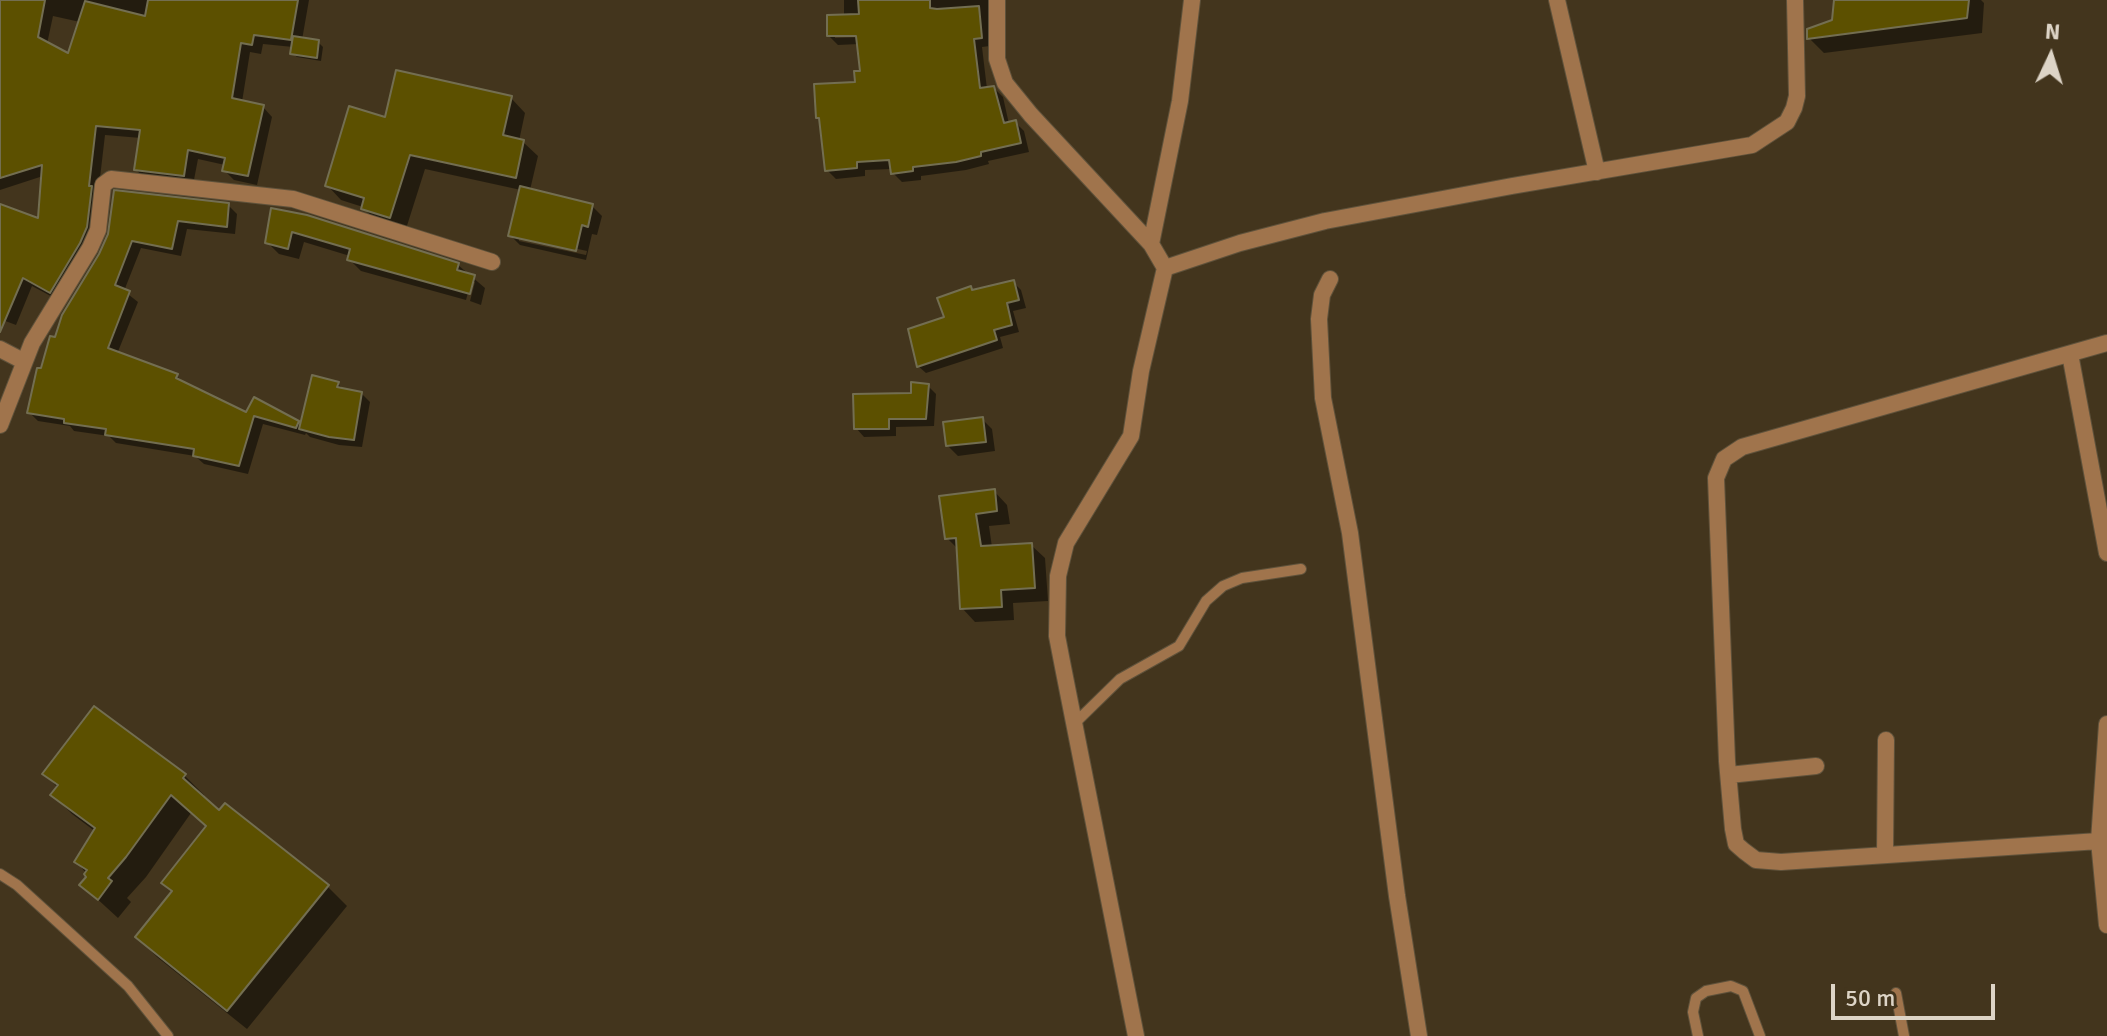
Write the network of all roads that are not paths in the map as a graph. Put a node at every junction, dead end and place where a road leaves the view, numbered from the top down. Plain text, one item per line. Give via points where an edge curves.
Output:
1 (997, 0) edge
2 (1192, 0) edge
3 (1557, 0) edge
4 (1795, 0) edge
5 (1597, 172) junction
6 (1151, 244) junction
7 (492, 262) dead end
8 (1165, 268) junction
9 (1330, 279) dead end
10 (2107, 343) edge
11 (0, 349) edge
12 (2070, 354) junction
13 (23, 361) junction
14 (0, 425) edge
15 (2107, 553) edge
16 (1301, 569) dead end
17 (1074, 724) junction
18 (2107, 724) edge
19 (1886, 740) dead end
20 (1816, 766) dead end
21 (1729, 775) junction
22 (2099, 841) junction
23 (1885, 855) junction
24 (0, 874) edge
25 (2107, 925) edge
26 (1896, 993) dead end
27 (168, 1036) edge
28 (1136, 1036) edge
29 (1419, 1036) edge
30 (1698, 1036) edge
31 (1760, 1036) edge
32 (1904, 1036) edge

1 - 6 street via 997,59 1005,83
2 - 6 street via 1180,101
3 - 5 street
4 - 5 street via 1797,96 1787,122 1752,145
5 - 8 street via 1325,221
6 - 8 street
7 - 13 street via 293,199 111,179 103,185 98,230 90,248
8 - 17 street via 1131,436 1066,543 1058,576 1057,636
9 - 29 street via 1319,319 1323,398 1350,533
10 - 12 street
11 - 13 street
12 - 15 street
12 - 21 street via 1742,447 1724,459 1716,478 1716,503
13 - 14 street
16 - 17 lane via 1223,586 1206,601 1179,646 1120,679
17 - 28 street
18 - 22 street
19 - 23 street
20 - 21 street
21 - 23 street via 1736,844 1756,860
22 - 23 street
22 - 25 street
24 - 27 lane via 128,986
26 - 32 lane
30 - 31 lane via 1696,998 1731,986 1743,991

